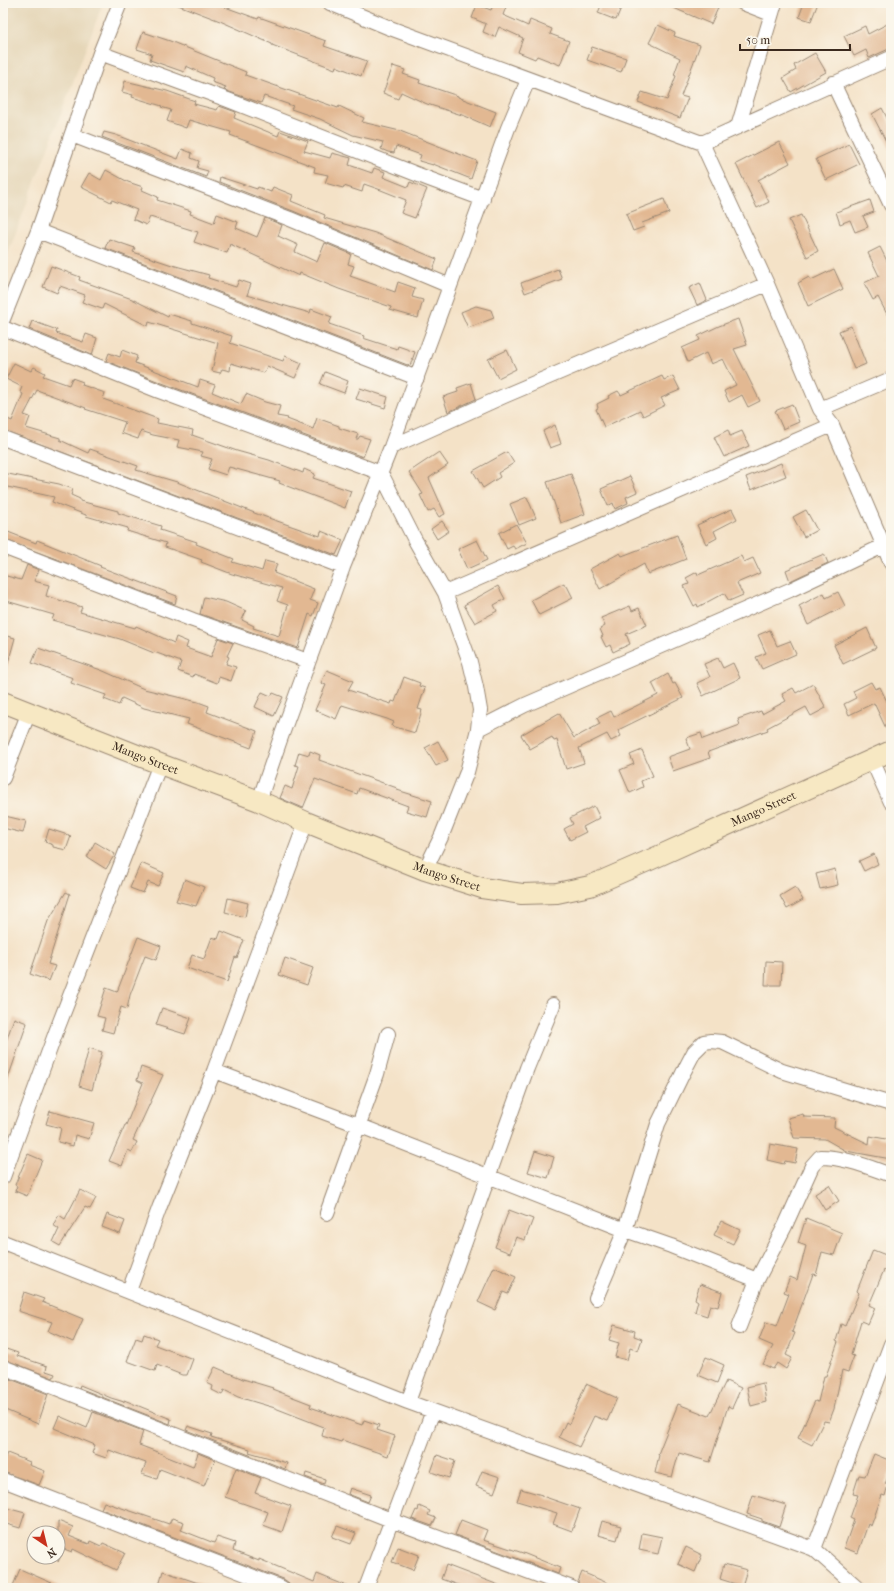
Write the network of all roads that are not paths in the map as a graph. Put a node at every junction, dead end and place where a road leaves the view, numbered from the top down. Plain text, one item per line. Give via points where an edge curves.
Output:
1 (120, 3) edge
2 (330, 3) edge
3 (743, 3) edge
4 (773, 9) edge
5 (100, 53) junction
6 (891, 58) edge
7 (528, 80) junction
8 (833, 83) junction
9 (738, 127) junction
10 (72, 136) junction
11 (702, 143) junction
12 (483, 199) junction
13 (891, 205) edge
14 (38, 231) junction
15 (767, 284) junction
16 (450, 286) junction
17 (3, 319) edge
18 (3, 328) edge
19 (417, 378) junction
20 (891, 379) edge
21 (820, 409) junction
22 (832, 425) junction
23 (3, 438) edge
24 (391, 447) junction
25 (381, 473) junction
26 (883, 546) junction
27 (3, 547) edge
28 (891, 563) edge
29 (343, 567) junction
30 (445, 593) junction
31 (308, 661) junction
32 (3, 702) edge
33 (29, 712) junction
34 (478, 729) junction
35 (891, 751) edge
36 (872, 760) junction
37 (160, 764) junction
38 (3, 778) edge
39 (259, 801) junction
40 (891, 802) edge
41 (306, 822) junction
42 (425, 870) junction
43 (554, 1004) dead end
44 (388, 1034) dead end
45 (214, 1071) junction
46 (891, 1104) edge
47 (358, 1125) junction
48 (891, 1175) edge
49 (3, 1177) edge
50 (488, 1177) junction
51 (327, 1213) dead end
52 (625, 1230) junction
53 (3, 1242) edge
54 (756, 1280) junction
55 (129, 1291) junction
56 (596, 1298) dead end
57 (739, 1327) dead end
58 (891, 1344) edge
59 (3, 1368) edge
60 (408, 1402) junction
61 (432, 1411) junction
62 (3, 1480) edge
63 (391, 1520) junction
64 (814, 1549) junction
65 (282, 1588) edge
66 (366, 1588) edge
67 (572, 1588) edge
68 (858, 1588) edge

1 - 5 street
2 - 7 street
3 - 4 street
4 - 9 street
5 - 10 street
5 - 12 street
6 - 8 street
7 - 11 street
7 - 12 street
8 - 9 street
8 - 13 street
9 - 11 street
10 - 14 street
10 - 16 street via 290,219
11 - 15 street
12 - 16 street
14 - 17 street
14 - 19 street
15 - 21 street
15 - 24 street
16 - 19 street
18 - 25 street via 159,391
19 - 24 street
20 - 21 street
21 - 22 street
22 - 26 street
22 - 30 street
23 - 29 street
24 - 25 street
25 - 29 street
25 - 30 street
26 - 28 street
26 - 34 street via 776,596 525,705
27 - 31 street
29 - 31 street
30 - 34 street via 470,662 480,710
31 - 39 street
32 - 33 main road, Mango Street
33 - 37 main road, Mango Street
33 - 38 street
34 - 42 street via 467,772
35 - 36 main road, Mango Street
36 - 40 street
36 - 42 main road, Mango Street via 590,886 557,893 522,894 482,888
37 - 39 main road, Mango Street
37 - 49 street
39 - 41 main road, Mango Street
41 - 42 main road, Mango Street
41 - 45 street
43 - 50 street via 527,1068
44 - 47 street via 377,1074
45 - 47 street
45 - 55 street
46 - 52 street via 782,1071 722,1042 704,1042 694,1052 658,1124
47 - 50 street
47 - 51 street
48 - 54 street via 860,1164 820,1157 812,1166 785,1226
50 - 52 street
50 - 60 street
52 - 54 street
52 - 56 street
53 - 55 street
54 - 57 street
55 - 60 street
58 - 64 street
59 - 63 street
60 - 61 street
61 - 63 street
61 - 64 street
62 - 65 street
63 - 66 street
63 - 67 street
64 - 68 street

